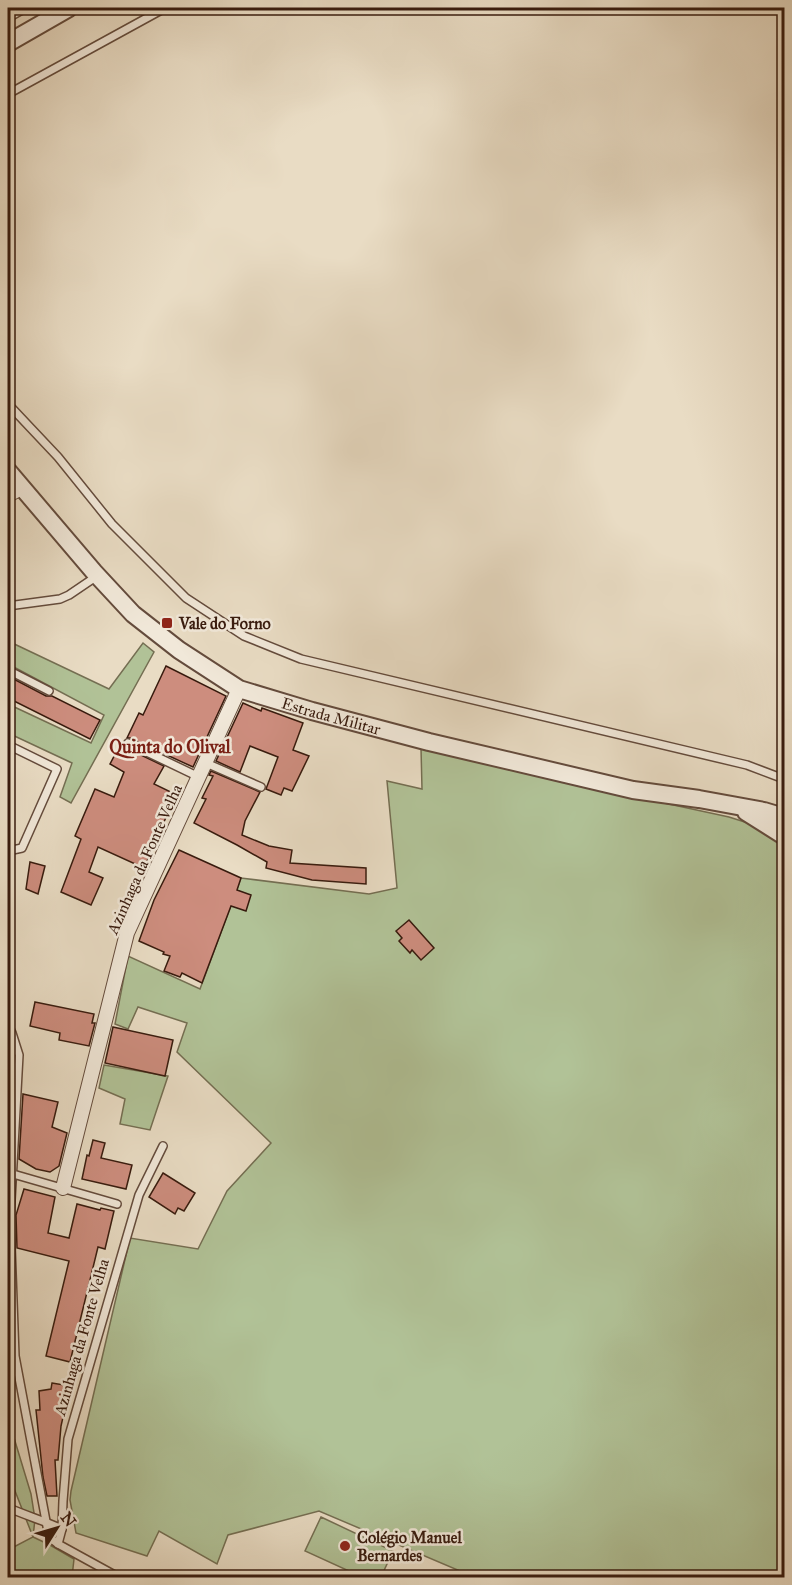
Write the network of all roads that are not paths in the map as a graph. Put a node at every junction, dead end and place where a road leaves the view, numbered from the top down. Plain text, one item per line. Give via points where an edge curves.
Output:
1 (26, 8) edge
2 (69, 8) edge
3 (165, 8) edge
4 (8, 18) edge
5 (8, 43) edge
6 (8, 94) edge
7 (8, 404) edge
8 (8, 471) edge
9 (14, 492) edge
10 (97, 576) junction
11 (8, 606) edge
12 (8, 670) edge
13 (239, 689) junction
14 (49, 691) dead end
15 (128, 743) dead end
16 (8, 745) edge
17 (206, 763) junction
18 (199, 777) junction
19 (784, 779) edge
20 (261, 787) dead end
21 (737, 807) junction
22 (784, 817) edge
23 (784, 836) edge
24 (8, 851) edge
25 (8, 1025) edge
26 (163, 1146) dead end
27 (13, 1174) junction
28 (63, 1188) junction
29 (117, 1204) dead end
30 (8, 1503) edge
31 (45, 1521) junction
32 (62, 1529) junction
33 (58, 1544) junction
34 (120, 1578) edge

1 - 4 lane
2 - 5 street
3 - 6 lane
7 - 19 lane via 58,457 112,524 186,598 244,636 301,659 747,765
8 - 9 street, Estrada Militar
9 - 10 street, Estrada Militar
10 - 11 lane via 60,599
10 - 13 street, Estrada Militar via 158,634
12 - 14 lane
13 - 17 street, Azinhaga da Fonte Velha
13 - 21 street, Estrada Militar via 452,748 633,790
15 - 18 lane
16 - 24 lane via 57,769 22,848
17 - 18 street, Azinhaga da Fonte Velha
17 - 20 lane
18 - 28 street, Azinhaga da Fonte Velha via 127,933
21 - 22 street, Estrada Militar
21 - 23 street, Estrada Militar
25 - 27 lane, Azinhaga da Fonte Velha via 19,1055
26 - 32 lane, Azinhaga da Fonte Velha via 139,1195 68,1439
27 - 28 lane
27 - 31 lane, Azinhaga da Fonte Velha via 10,1218 15,1356
28 - 29 lane
30 - 31 lane via 9,1508
31 - 32 lane
31 - 33 lane, Azinhaga da Fonte Velha via 49,1537
32 - 33 lane, Azinhaga da Fonte Velha
33 - 34 lane

